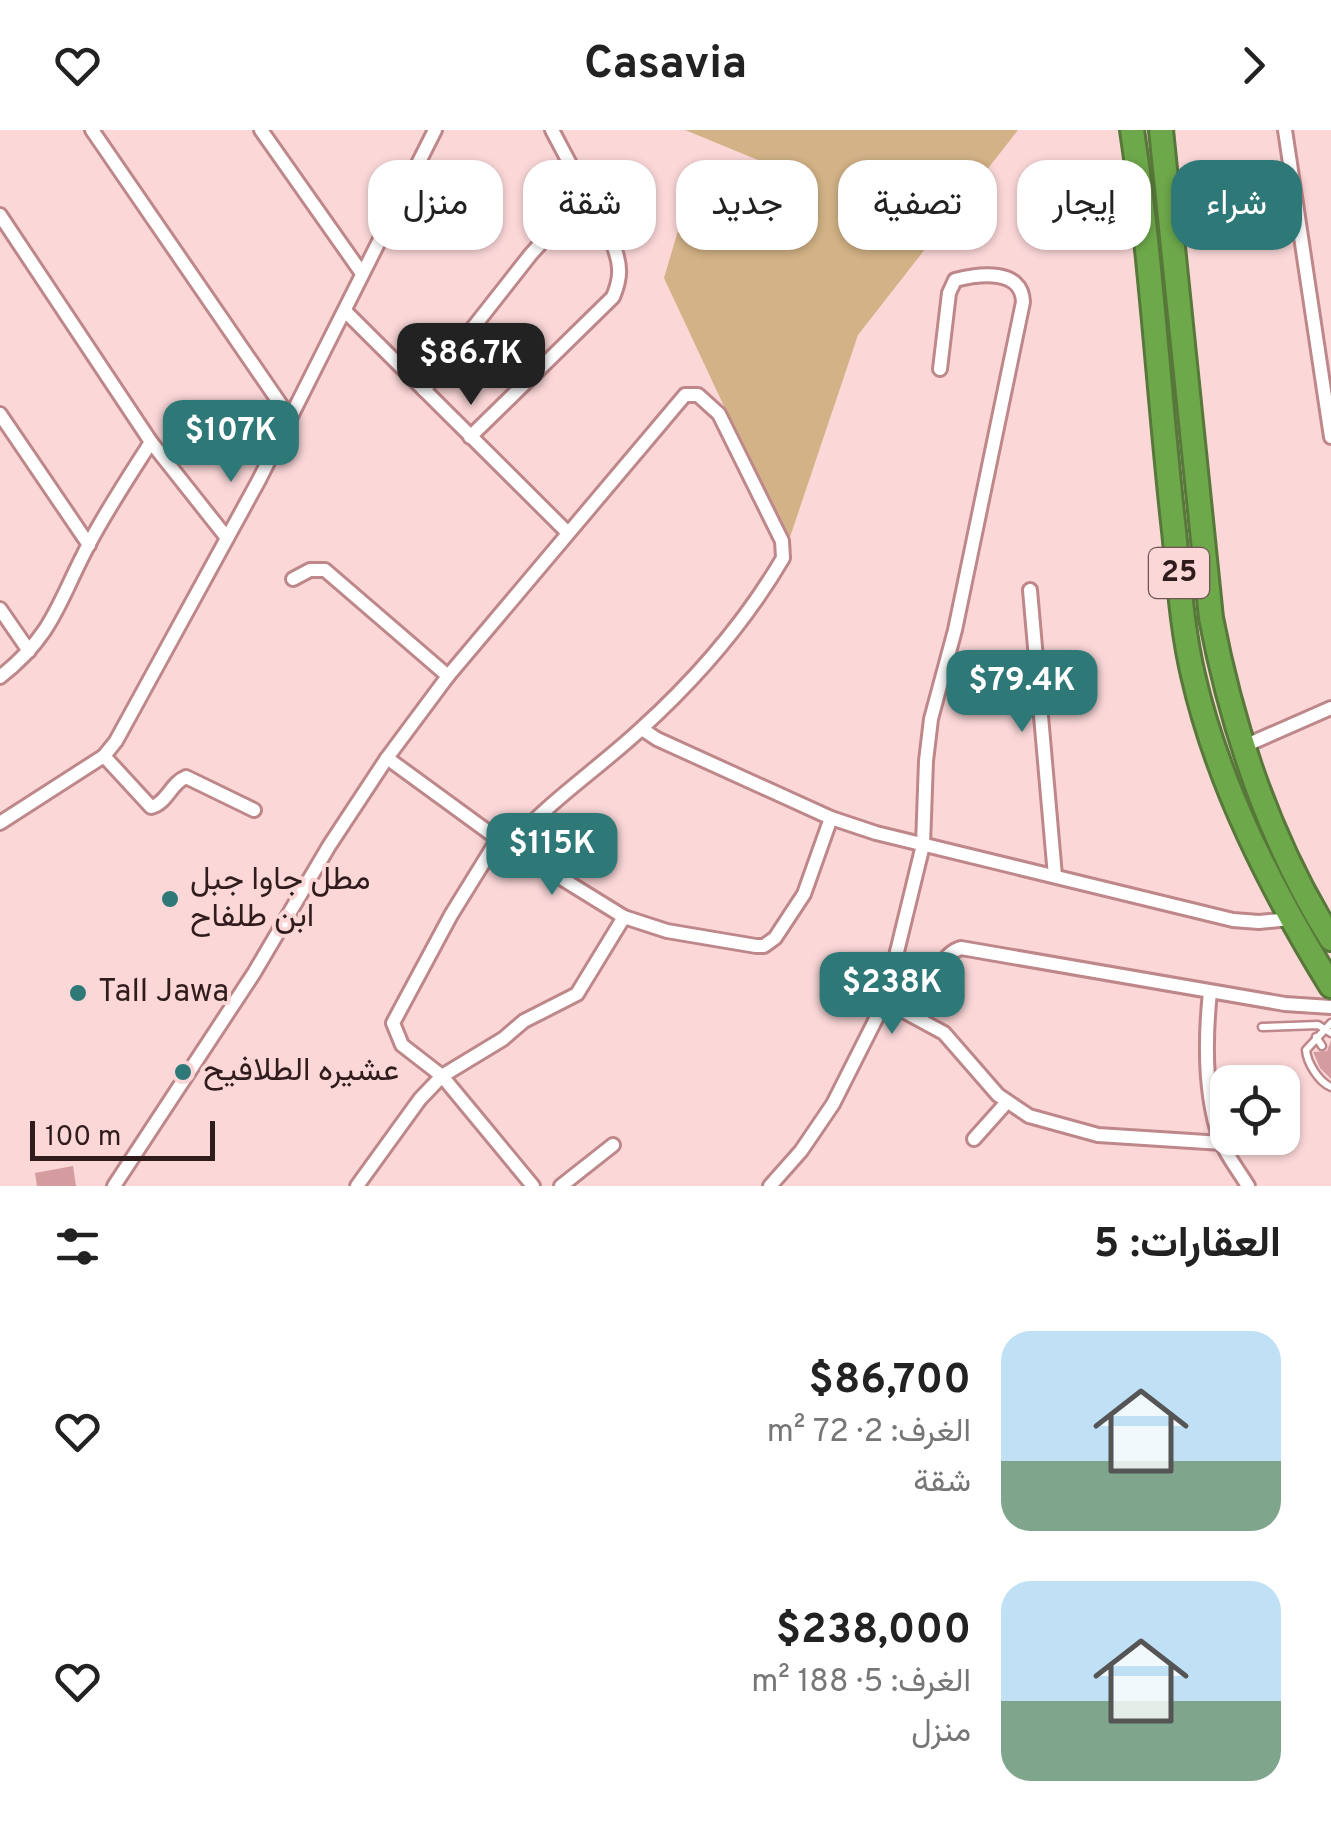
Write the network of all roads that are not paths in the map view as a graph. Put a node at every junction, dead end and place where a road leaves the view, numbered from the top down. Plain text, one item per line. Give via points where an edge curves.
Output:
1 (92, 130) edge
2 (261, 130) edge
3 (552, 130) edge
4 (1132, 130) edge
5 (1161, 130) edge
6 (1285, 130) edge
7 (432, 132) edge
8 (567, 160) edge
9 (0, 215) edge
10 (534, 250) edge
11 (613, 250) edge
12 (361, 272) junction
13 (346, 312) junction
14 (940, 369) dead end
15 (424, 390) junction
16 (0, 414) edge
17 (290, 418) junction
18 (470, 437) junction
19 (1331, 437) edge
20 (151, 442) junction
21 (568, 532) junction
22 (227, 538) junction
23 (88, 545) junction
24 (292, 578) dead end
25 (1030, 590) dead end
26 (0, 609) edge
27 (29, 651) junction
28 (448, 676) junction
29 (0, 677) edge
30 (1331, 708) edge
31 (642, 729) junction
32 (1242, 747) junction
33 (104, 756) junction
34 (388, 758) junction
35 (254, 810) dead end
36 (3, 816) edge
37 (831, 818) junction
38 (504, 843) junction
39 (923, 844) junction
40 (1055, 876) junction
41 (624, 917) junction
42 (1290, 919) junction
43 (1331, 939) edge
44 (1331, 986) edge
45 (1210, 992) junction
46 (885, 1001) junction
47 (1331, 1007) edge
48 (920, 1019) junction
49 (1262, 1027) dead end
50 (1329, 1028) edge
51 (1316, 1037) junction
52 (1322, 1046) dead end
53 (442, 1076) junction
54 (1210, 1085) edge
55 (1331, 1087) edge
56 (1006, 1102) junction
57 (974, 1138) dead end
58 (1210, 1142) edge
59 (613, 1145) dead end
60 (1229, 1155) edge
61 (114, 1186) edge
62 (357, 1186) edge
63 (532, 1186) edge
64 (561, 1186) edge
65 (770, 1186) edge
66 (1248, 1186) edge

1 - 17 street
2 - 12 street
3 - 8 street
4 - 42 highway, 25 via 1192,672 1219,761
5 - 32 highway, 25 via 1211,618
6 - 19 street
7 - 12 street
9 - 20 street
10 - 15 street
11 - 18 street via 620,274 613,297
12 - 13 street
13 - 15 street
13 - 17 street
14 - 39 street via 955,280 991,275 1016,282 1022,302 932,719
15 - 18 street
16 - 23 street
17 - 22 street
18 - 21 street
20 - 22 street
20 - 23 street
21 - 28 street
21 - 31 street via 685,395 698,396 719,414 782,541 778,568 725,642
22 - 33 street
23 - 27 street via 54,619
24 - 28 street via 324,570
25 - 40 street
26 - 27 street
27 - 29 street
28 - 34 street
30 - 32 street
31 - 37 street
31 - 38 street
32 - 43 highway, 25 via 1272,828
33 - 35 street via 151,807 186,778
33 - 36 street
34 - 38 street
34 - 61 street
37 - 39 street
37 - 41 street via 804,894 768,944 667,931
38 - 41 street
38 - 53 street via 450,914 393,1024 402,1045
39 - 40 street
39 - 46 street
40 - 42 street via 1232,920
41 - 53 street via 578,994
42 - 44 highway, 25
45 - 47 street
45 - 48 street via 960,948 942,962
45 - 54 street
46 - 48 street
46 - 65 street via 833,1104
48 - 56 street via 954,1042
49 - 50 lane
50 - 51 lane
51 - 52 lane
51 - 55 lane via 1306,1056
53 - 62 street
53 - 63 street
56 - 57 street
56 - 58 street via 1079,1132
59 - 64 street
60 - 66 street

